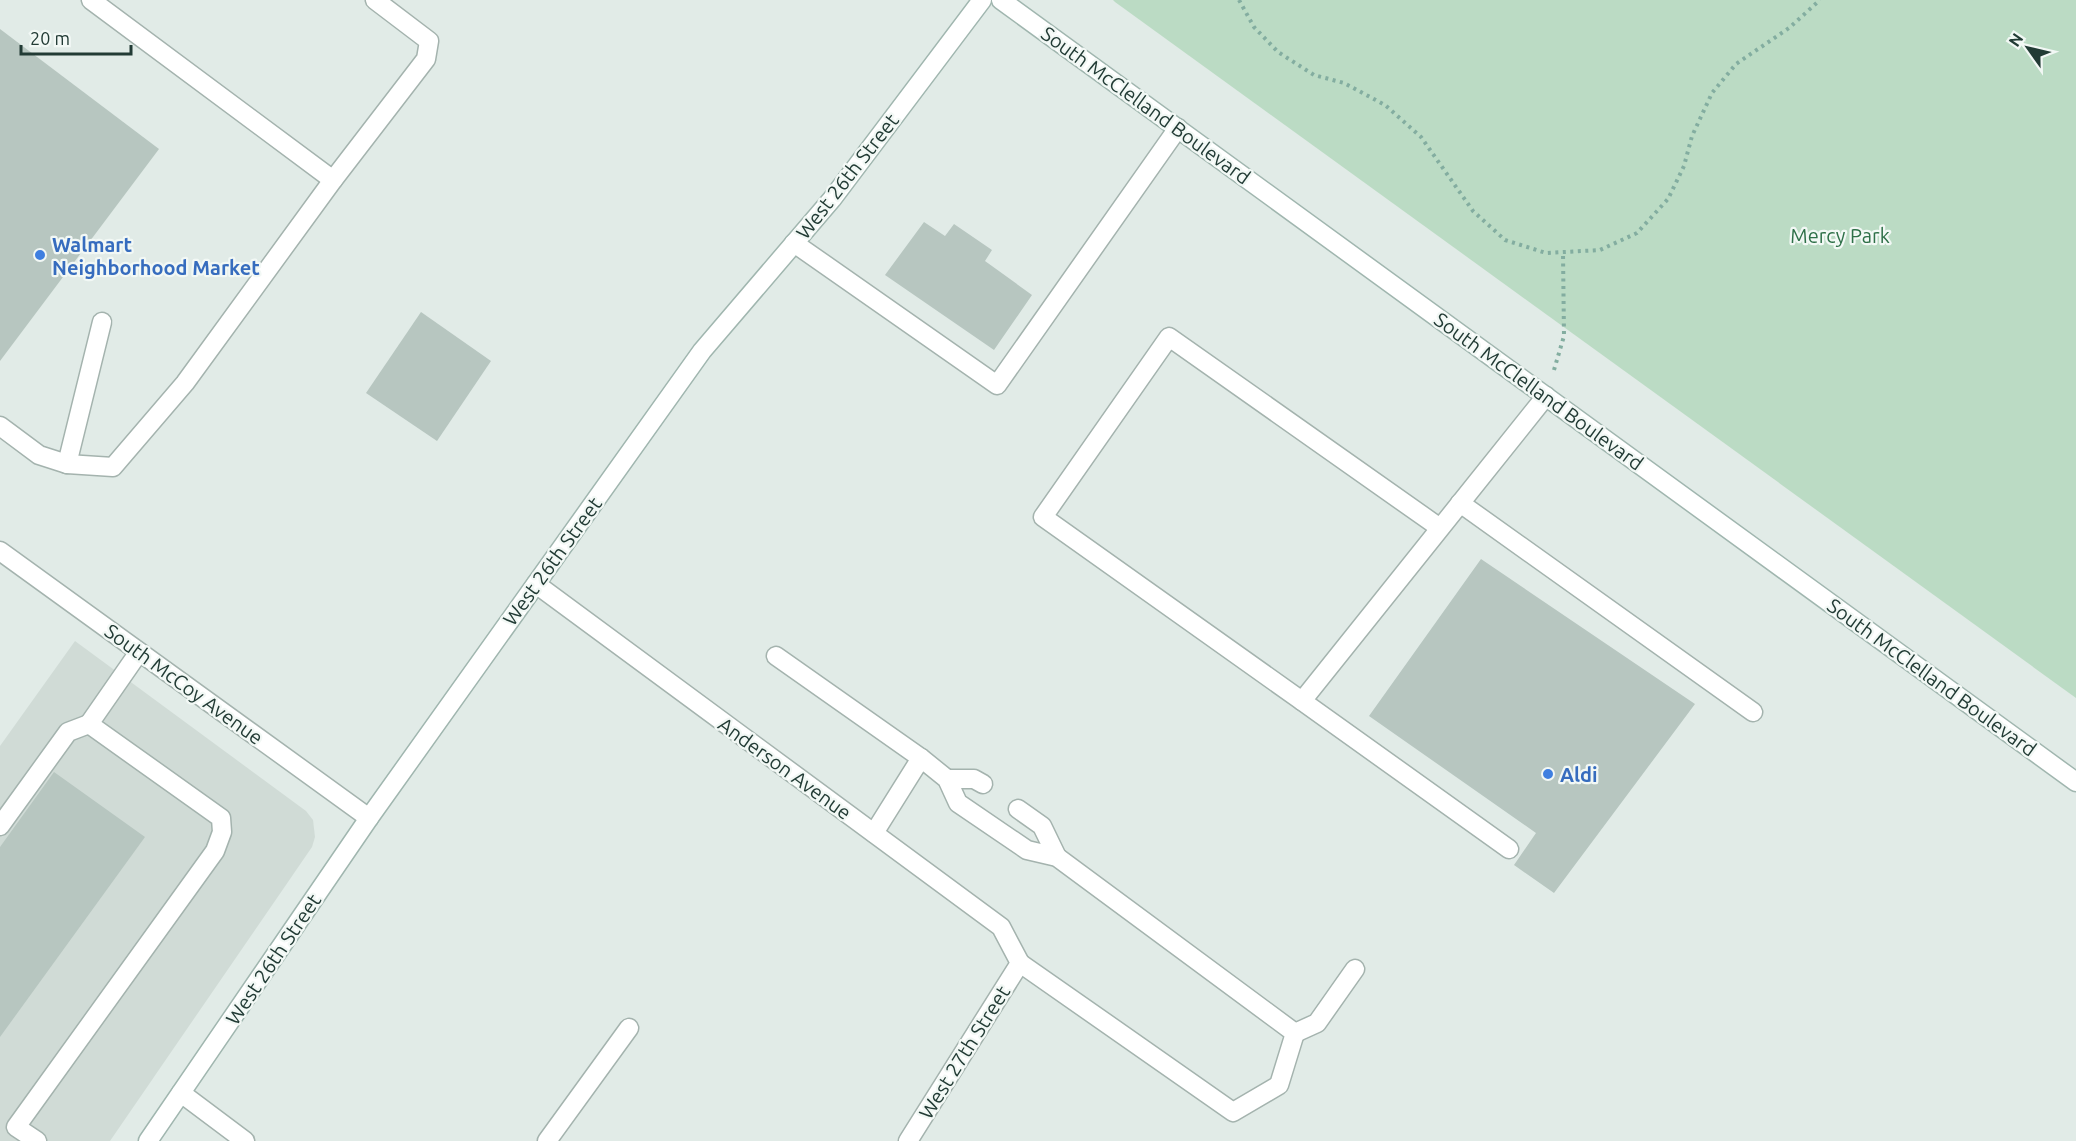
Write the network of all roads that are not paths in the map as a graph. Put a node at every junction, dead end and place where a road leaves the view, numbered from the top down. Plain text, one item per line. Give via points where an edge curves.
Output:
1 (91, 0) edge
2 (375, 0) edge
3 (982, 0) edge
4 (1001, 0) edge
5 (1178, 128) junction
6 (333, 180) junction
7 (794, 243) junction
8 (102, 322) dead end
9 (1546, 396) junction
10 (0, 426) edge
11 (67, 464) junction
12 (1460, 503) junction
13 (1440, 528) junction
14 (0, 551) edge
15 (536, 584) junction
16 (139, 652) junction
17 (776, 656) dead end
18 (1302, 701) junction
19 (1752, 712) dead end
20 (89, 724) junction
21 (921, 758) junction
22 (947, 779) junction
23 (2076, 782) edge
24 (983, 784) dead end
25 (1018, 809) dead end
26 (369, 818) junction
27 (0, 826) edge
28 (874, 833) junction
29 (1509, 849) dead end
30 (1057, 857) junction
31 (1020, 963) junction
32 (1355, 969) dead end
33 (629, 1028) dead end
34 (1295, 1033) junction
35 (181, 1093) junction
36 (11, 1134) edge
37 (38, 1141) edge
38 (148, 1141) edge
39 (245, 1141) edge
40 (547, 1141) edge
41 (908, 1141) edge

1 - 6 street
2 - 6 street via 429,41 426,59
3 - 7 street, West 26th Street via 832,199
4 - 5 street, South McClelland Boulevard
5 - 7 street via 997,385
5 - 9 street, South McClelland Boulevard
6 - 11 street via 185,383 113,467
7 - 15 street, West 26th Street via 702,351
8 - 11 street
9 - 12 street
9 - 23 street, South McClelland Boulevard
10 - 11 street via 39,455
12 - 13 street
12 - 19 street
13 - 18 street
13 - 18 street via 1169,337 1043,517
14 - 16 street, South McCoy Avenue
15 - 26 street, West 26th Street
15 - 28 street, Anderson Avenue
16 - 20 street
16 - 26 street, South McCoy Avenue
17 - 21 street
18 - 29 street
20 - 27 street via 68,732
20 - 36 street via 221,818 222,832 215,851
21 - 22 street
21 - 28 street
22 - 24 street via 974,779
22 - 30 street via 958,803 1027,850
25 - 30 street via 1042,826
26 - 35 street, West 26th Street
28 - 31 street, Anderson Avenue via 1001,927
30 - 34 street
31 - 34 street via 1233,1112 1279,1085
31 - 41 street, West 27th Street
32 - 34 street via 1317,1023
33 - 40 street
35 - 38 street, West 26th Street
35 - 39 street
36 - 37 street

